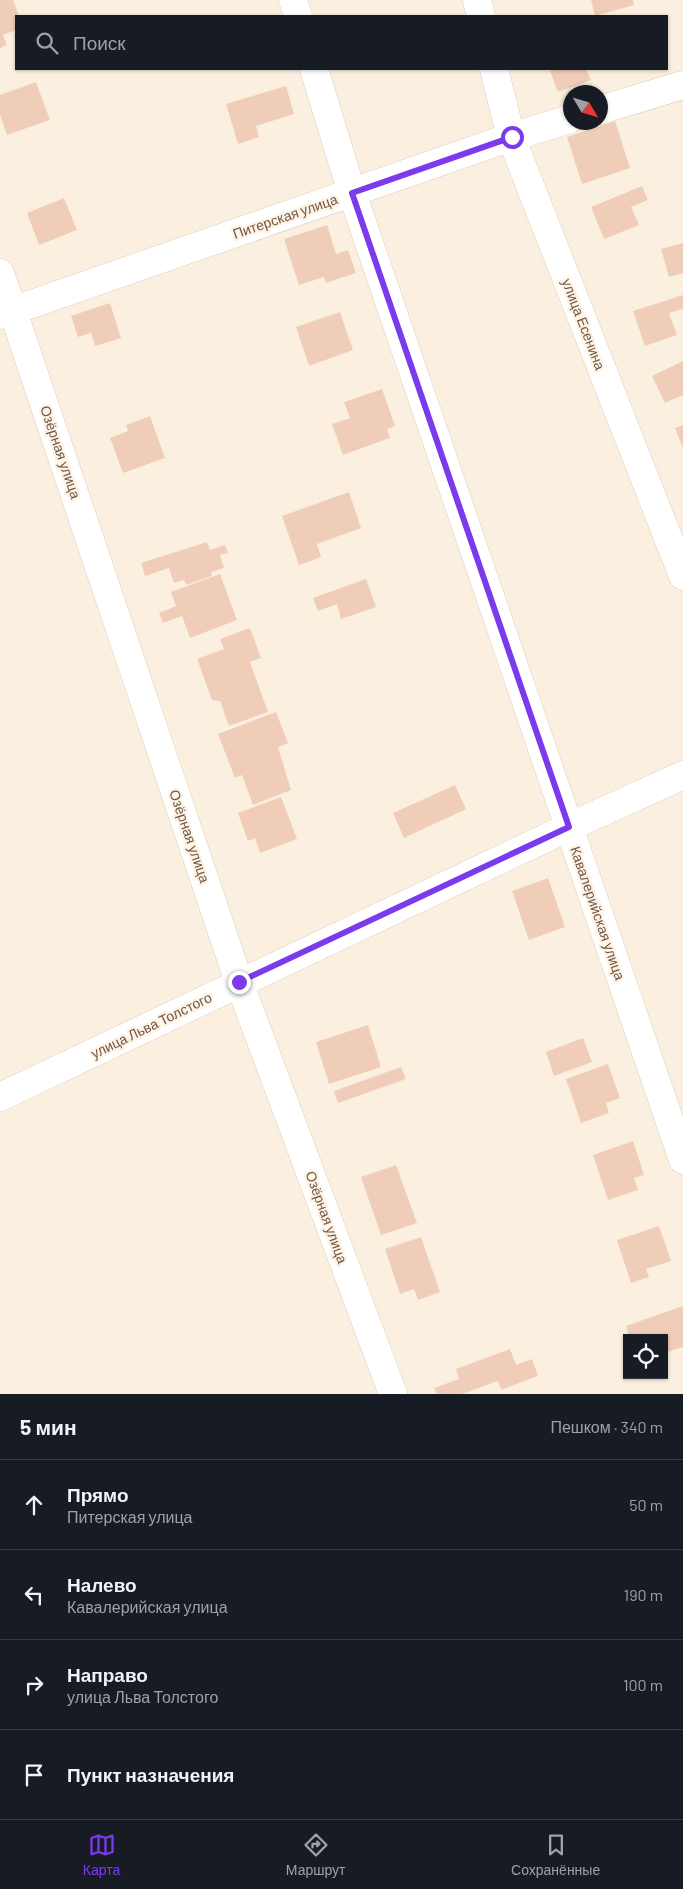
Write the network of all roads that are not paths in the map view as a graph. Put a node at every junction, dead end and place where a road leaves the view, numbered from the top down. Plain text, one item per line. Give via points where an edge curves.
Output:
1 (293, 0) edge
2 (477, 0) edge
3 (298, 15) edge
4 (481, 15) edge
5 (314, 70) edge
6 (494, 70) edge
7 (683, 85) edge
8 (608, 108) edge
9 (563, 121) edge
10 (512, 137) junction
11 (352, 193) junction
12 (0, 273) edge
13 (6, 313) edge
14 (683, 576) edge
15 (683, 775) edge
16 (569, 827) junction
17 (239, 982) junction
18 (0, 1097) edge
19 (683, 1160) edge
20 (393, 1394) edge

1 - 3 street
2 - 4 street
5 - 11 street, Кавалерийская улица
6 - 10 street, улица Есенина
7 - 8 street
9 - 10 street, Питерская улица
10 - 11 street, Питерская улица
10 - 14 street, улица Есенина
11 - 13 street, Питерская улица
11 - 16 street, Кавалерийская улица
12 - 13 street, Озёрная улица
13 - 17 street, Озёрная улица
15 - 16 street, улица Льва Толстого
16 - 17 street, улица Льва Толстого
16 - 19 street, Кавалерийская улица
17 - 18 street, улица Льва Толстого
17 - 20 street, Озёрная улица

